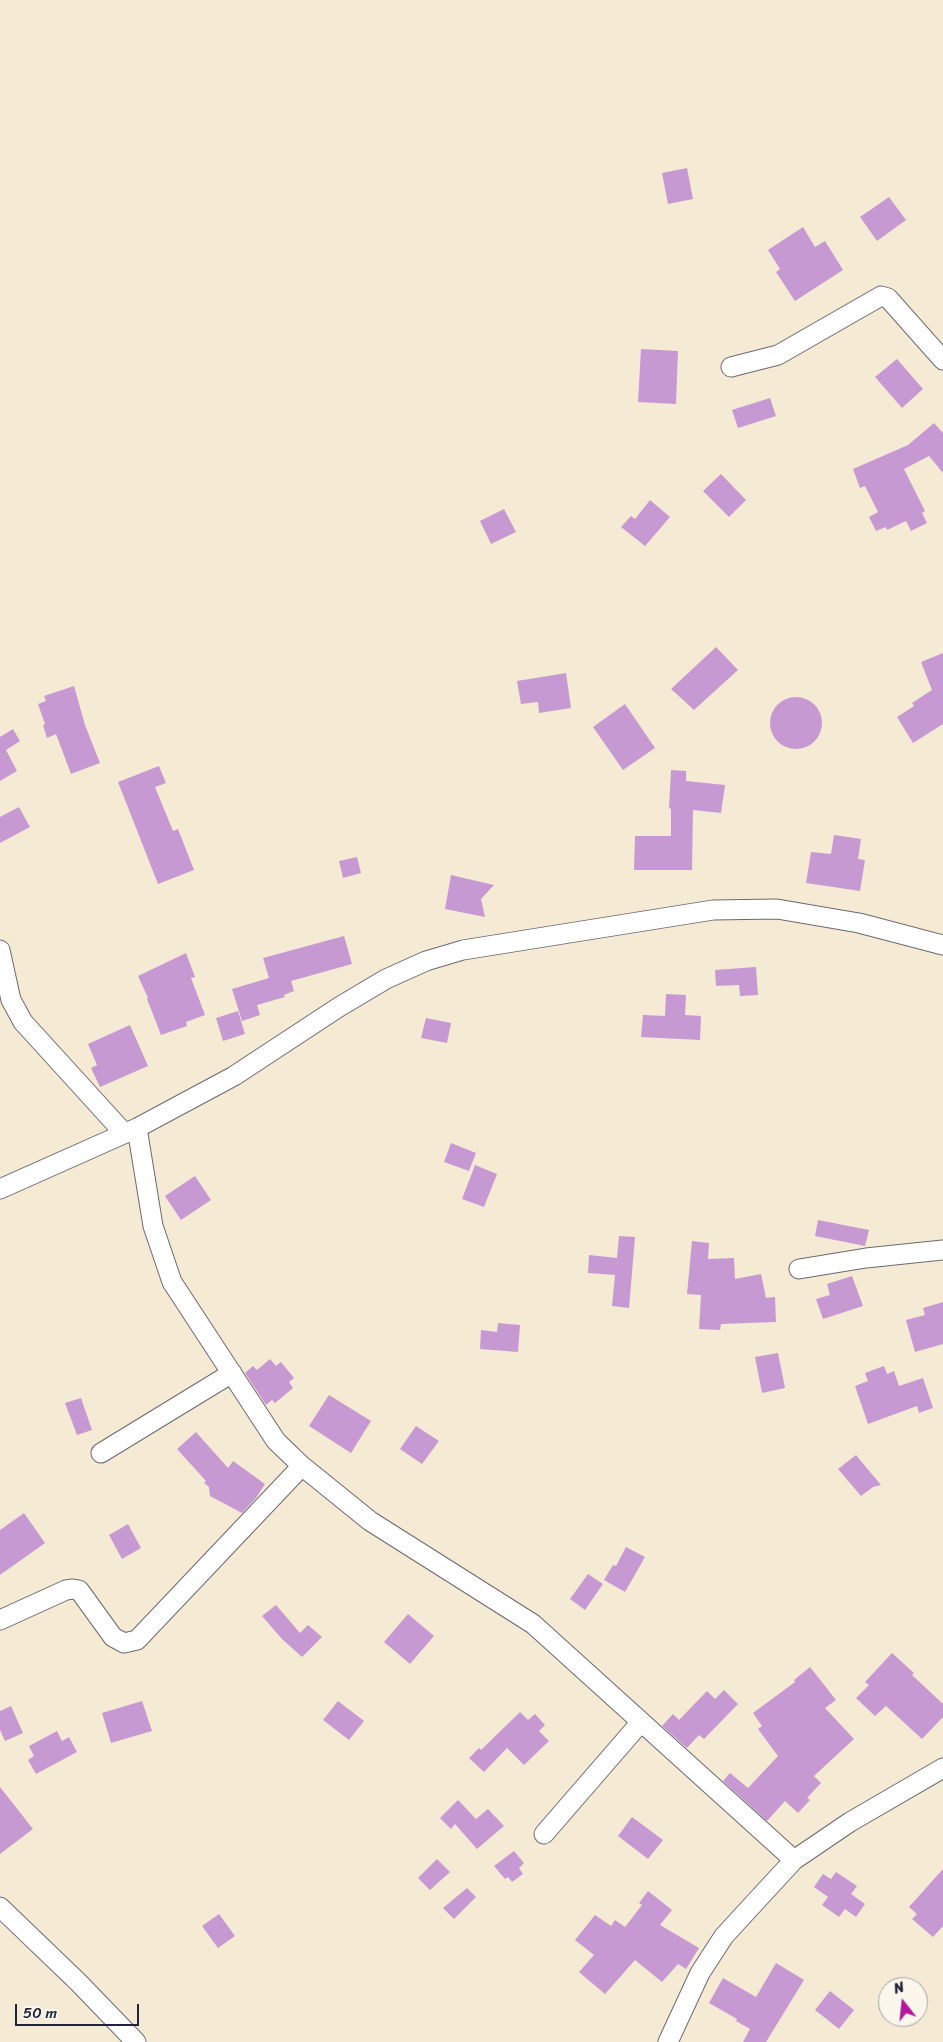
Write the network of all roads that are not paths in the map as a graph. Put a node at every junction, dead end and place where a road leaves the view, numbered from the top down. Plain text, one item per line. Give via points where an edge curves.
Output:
1 (943, 360) edge
2 (731, 367) dead end
3 (943, 945) edge
4 (0, 950) edge
5 (131, 1131) junction
6 (0, 1189) edge
7 (943, 1250) edge
8 (799, 1269) dead end
9 (232, 1373) junction
10 (101, 1453) dead end
11 (302, 1466) junction
12 (0, 1620) edge
13 (641, 1722) junction
14 (943, 1768) edge
15 (544, 1834) dead end
16 (794, 1860) junction
17 (0, 1907) edge
18 (136, 2042) edge
19 (668, 2042) edge

1 - 2 street via 888,298 881,296 778,355
3 - 5 street via 859,923 777,910 713,910 463,950 426,961 386,979 234,1076
4 - 5 street via 11,1000 23,1022
5 - 6 street
5 - 9 street via 153,1226 172,1282
7 - 8 street
9 - 10 street
9 - 11 street via 276,1441
11 - 12 street via 137,1640 124,1643 112,1637 79,1590 73,1589
11 - 13 street via 370,1521 533,1624
13 - 15 street
13 - 16 street
14 - 16 street via 850,1822
16 - 19 street via 724,1936 700,1973
17 - 18 street

